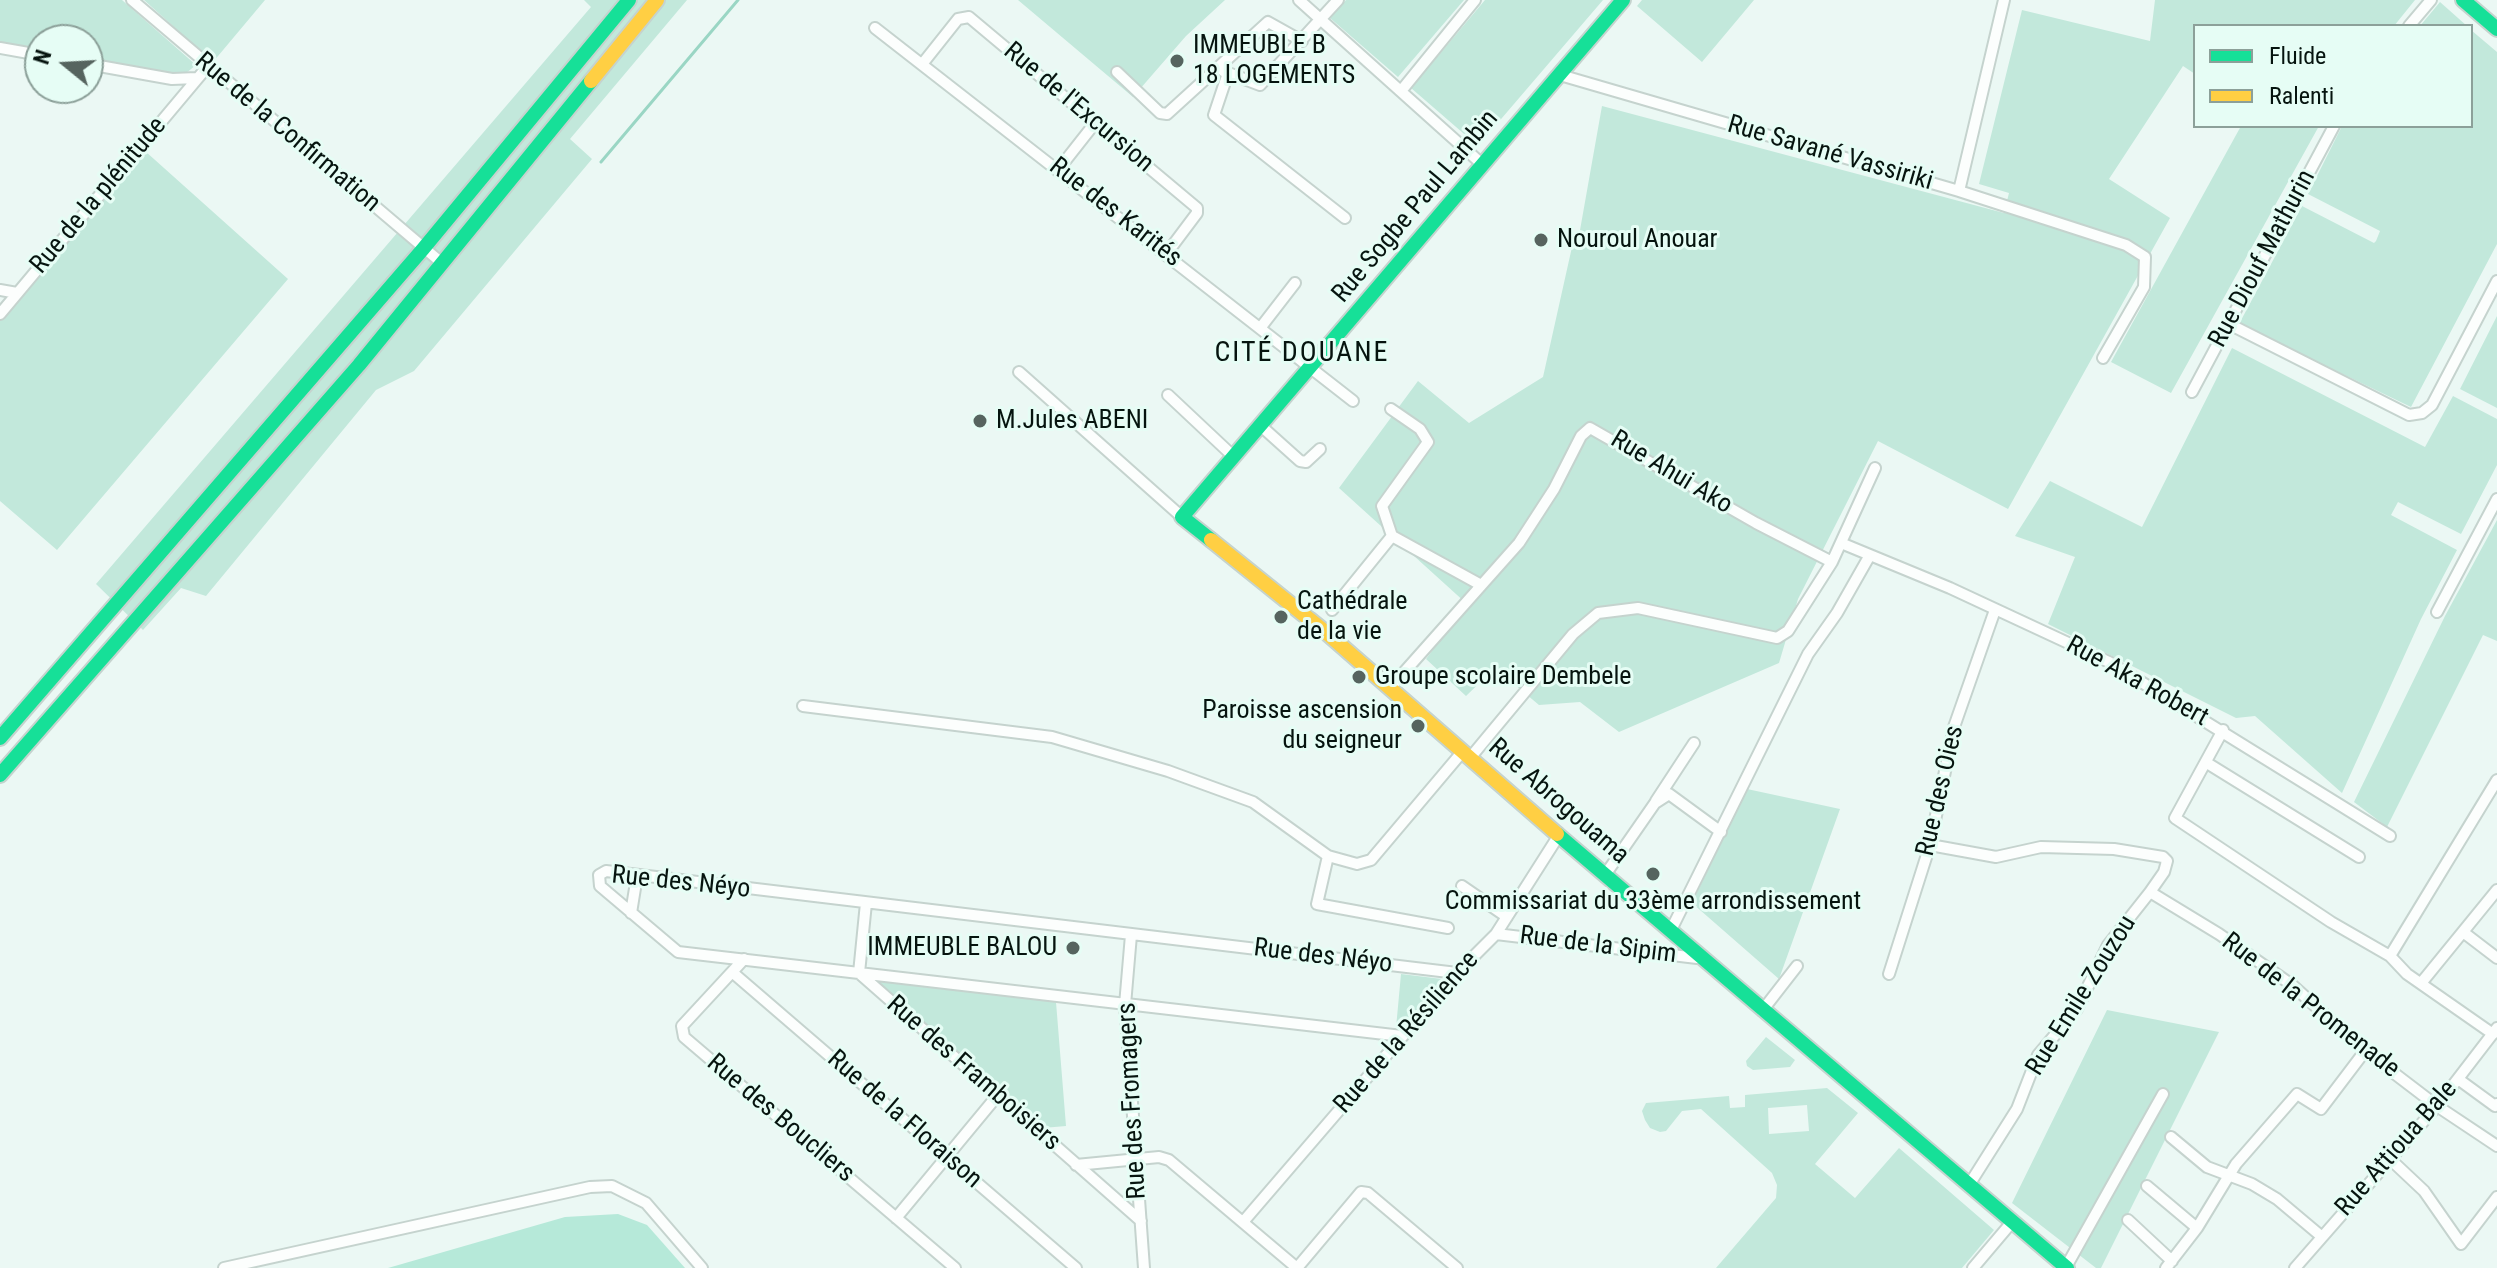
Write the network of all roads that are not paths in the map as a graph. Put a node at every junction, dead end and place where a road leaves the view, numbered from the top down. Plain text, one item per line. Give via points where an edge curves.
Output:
1 (132, 0) edge
2 (629, 0) edge
3 (657, 0) edge
4 (1299, 0) edge
5 (1338, 0) edge
6 (1475, 0) edge
7 (1623, 0) edge
8 (2004, 0) edge
9 (2431, 0) edge
10 (2463, 0) edge
11 (1321, 20) junction
12 (2411, 24) edge
13 (875, 28) dead end
14 (2497, 29) edge
15 (1302, 41) junction
16 (0, 48) edge
17 (24, 52) edge
18 (923, 63) junction
19 (208, 66) junction
20 (104, 67) edge
21 (1223, 71) junction
22 (1117, 72) dead end
23 (1560, 75) junction
24 (197, 78) junction
25 (1401, 91) junction
26 (1095, 123) junction
27 (2333, 128) edge
28 (1483, 165) junction
29 (1058, 170) junction
30 (1959, 191) junction
31 (1345, 218) dead end
32 (423, 249) junction
33 (1167, 253) junction
34 (443, 264) junction
35 (2497, 281) edge
36 (1295, 283) dead end
37 (0, 290) edge
38 (17, 293) junction
39 (0, 314) edge
40 (2229, 324) junction
41 (1261, 327) junction
42 (2103, 358) dead end
43 (1312, 367) junction
44 (320, 369) junction
45 (1019, 372) dead end
46 (339, 388) junction
47 (2192, 392) dead end
48 (1168, 395) dead end
49 (1353, 401) dead end
50 (1391, 409) dead end
51 (1261, 426) junction
52 (1320, 449) dead end
53 (1234, 457) junction
54 (1875, 468) dead end
55 (2497, 499) edge
56 (1182, 517) junction
57 (1392, 536) junction
58 (1841, 543) junction
59 (1870, 555) junction
60 (1832, 562) junction
61 (1481, 585) junction
62 (1332, 610) dead end
63 (1995, 610) junction
64 (2437, 612) dead end
65 (1390, 688) junction
66 (803, 706) dead end
67 (2223, 730) junction
68 (0, 738) edge
69 (1694, 743) dead end
70 (1467, 755) junction
71 (2207, 763) junction
72 (0, 775) edge
73 (2497, 780) edge
74 (1655, 803) junction
75 (1721, 832) junction
76 (1559, 835) junction
77 (2390, 836) dead end
78 (1930, 845) junction
79 (1328, 856) junction
80 (2359, 857) dead end
81 (1605, 875) junction
82 (637, 876) junction
83 (1462, 886) dead end
84 (2497, 890) edge
85 (2150, 892) junction
86 (866, 903) junction
87 (631, 913) junction
88 (1507, 917) junction
89 (1448, 928) dead end
90 (1670, 932) junction
91 (2463, 932) junction
92 (1496, 934) junction
93 (1131, 935) junction
94 (2390, 956) junction
95 (1699, 958) junction
96 (2497, 958) edge
97 (744, 959) junction
98 (1797, 966) dead end
99 (732, 972) junction
100 (859, 973) junction
101 (1457, 973) junction
102 (1889, 974) dead end
103 (2422, 982) junction
104 (1125, 1005) junction
105 (1762, 1011) junction
106 (2495, 1031) edge
107 (1402, 1036) junction
108 (2365, 1051) junction
109 (2458, 1079) junction
110 (2163, 1094) dead end
111 (997, 1096) junction
112 (2497, 1104) edge
113 (2437, 1106) junction
114 (2171, 1137) dead end
115 (2497, 1146) edge
116 (948, 1158) junction
117 (1134, 1159) junction
118 (2390, 1159) junction
119 (1076, 1165) junction
120 (2229, 1176) junction
121 (1969, 1185) junction
122 (2147, 1186) dead end
123 (2497, 1197) edge
124 (896, 1218) junction
125 (2128, 1220) dead end
126 (1141, 1221) junction
127 (1243, 1222) junction
128 (2012, 1222) junction
129 (2197, 1228) junction
130 (2321, 1236) junction
131 (2170, 1265) edge
132 (224, 1268) edge
133 (702, 1268) edge
134 (955, 1268) edge
135 (1076, 1268) edge
136 (1144, 1268) edge
137 (1297, 1268) edge
138 (1457, 1268) edge
139 (1973, 1268) edge
140 (2067, 1268) edge
141 (2295, 1268) edge

1 - 19 street, Rue de la Confirmation
2 - 32 main road
3 - 34 main road
4 - 11 street
5 - 11 street
6 - 25 street
7 - 23 main road, Rue Sogbe Paul Lambin
8 - 30 street, Rue Savané Vassiriki
9 - 12 street
10 - 14 main road
11 - 15 street
11 - 25 street
13 - 18 street, Rue des Karités
15 - 21 street via 1260,85
15 - 21 street via 1268,22
16 - 17 street
18 - 26 street, Rue de l'Excursion via 958,19 969,17
18 - 29 street, Rue des Karités
19 - 24 street, Rue de la plénitude
19 - 32 street, Rue de la Confirmation
20 - 24 street
21 - 22 street via 1167,114
21 - 31 street via 1214,115
23 - 28 main road, Rue Sogbe Paul Lambin
23 - 30 street, Rue Savané Vassiriki
24 - 38 street, Rue de la plénitude
25 - 28 street
26 - 29 street
26 - 33 street, Rue de l'Excursion via 1197,208
27 - 40 street, Rue Diouf Mathurin
28 - 43 main road, Rue Sogbe Paul Lambin
29 - 33 street, Rue des Karités via 1148,244
30 - 42 street via 2126,245 2145,257 2144,287
32 - 34 street, Rue de la Confirmation
32 - 44 main road
33 - 41 street, Rue des Karités
34 - 46 main road
35 - 40 street via 2432,405 2422,413 2409,415
36 - 41 street
37 - 38 street
38 - 39 street, Rue de la plénitude
40 - 47 street, Rue Diouf Mathurin
41 - 43 street, Rue des Karités
43 - 49 street, Rue des Karités
43 - 51 main road, Rue Sogbe Paul Lambin
44 - 46 main road
44 - 68 main road
45 - 56 street, Rue Abrogouama
46 - 72 main road
48 - 53 street
50 - 57 street via 1420,429 1428,442 1382,506
51 - 52 street via 1300,461
51 - 53 main road, Rue Sogbe Paul Lambin
53 - 56 main road, Rue Sogbe Paul Lambin
54 - 58 street
55 - 64 street
56 - 65 main road, Rue Abrogouama
57 - 61 street
57 - 62 street
58 - 59 street, Rue Aka Robert
58 - 60 street
59 - 63 street, Rue Aka Robert
59 - 75 street via 1808,654
60 - 61 street, Rue Ahui Ako via 1590,428 1519,543
60 - 70 street via 1788,631 1777,638 1638,608 1598,613 1573,634
61 - 65 street, Rue Ahui Ako
63 - 67 street, Rue Aka Robert via 2109,662
63 - 78 street, Rue des Oies via 1954,727
65 - 70 main road, Rue Abrogouama
66 - 79 street via 1052,737 1253,802
67 - 71 street
67 - 77 street, Rue Aka Robert
69 - 74 street
70 - 76 main road, Rue Abrogouama
70 - 79 street via 1371,860 1357,864
71 - 80 street
71 - 94 street via 2175,818
73 - 94 street
74 - 75 street via 1669,794
74 - 81 street
75 - 90 street
76 - 81 main road, Rue Abrogouama
76 - 88 street, Rue de la Résilience
78 - 85 street via 1996,857 2041,847 2163,857 2164,872
78 - 102 street, Rue des Oies
79 - 89 street via 1317,904
81 - 90 main road, Rue Abrogouama
82 - 86 street, Rue des Néyo
82 - 87 street
82 - 87 street, Rue des Néyo via 606,871 599,875 600,886
83 - 88 street
84 - 91 street
85 - 108 street, Rue de la Promenade via 2292,985
85 - 121 street, Rue Emile Zouzou via 2108,945 2070,1019 2038,1055 2017,1109
86 - 93 street, Rue des Néyo
86 - 100 street
87 - 97 street, Rue des Néyo via 678,952
88 - 92 street, Rue de la Résilience
90 - 95 main road, Rue Abrogouama
91 - 96 street
91 - 103 street
92 - 95 street, Rue de la Sipim
92 - 101 street, Rue de la Résilience
93 - 101 street, Rue des Néyo
93 - 104 street, Rue des Fromagers
94 - 103 street
95 - 105 main road, Rue Abrogouama
97 - 99 street, Rue des Boucliers
97 - 100 street, Rue des Néyo
98 - 105 street
99 - 116 street, Rue de la Floraison
99 - 124 street, Rue des Boucliers via 682,1026 684,1037
100 - 104 street, Rue des Néyo
100 - 111 street, Rue des Framboisiers
101 - 107 street, Rue de la Résilience
103 - 106 street
104 - 107 street, Rue des Néyo
104 - 117 street, Rue des Fromagers
105 - 121 main road, Rue Abrogouama
106 - 109 street, Rue Attioua Bale
107 - 127 street, Rue de la Résilience
108 - 113 street, Rue de la Promenade
108 - 120 street via 2321,1109 2297,1094
109 - 112 street
109 - 113 street, Rue Attioua Bale
110 - 140 street
111 - 116 street
111 - 119 street, Rue des Framboisiers
113 - 115 street, Rue de la Promenade
113 - 118 street, Rue Attioua Bale
114 - 120 street via 2207,1167
116 - 124 street
116 - 135 street, Rue de la Floraison
117 - 119 street
117 - 126 street, Rue des Fromagers
117 - 127 street via 1159,1157 1179,1166
118 - 123 street via 2424,1191 2461,1244
118 - 130 street, Rue Attioua Bale
119 - 126 street, Rue des Framboisiers
120 - 129 street
120 - 130 street via 2277,1199
121 - 128 main road, Rue Abrogouama
122 - 129 street
124 - 134 street, Rue des Boucliers
125 - 131 street
126 - 136 street, Rue des Fromagers
127 - 137 street
128 - 139 street
128 - 140 main road, Rue Abrogouama
129 - 131 street
130 - 141 street, Rue Attioua Bale
132 - 133 street via 612,1186 646,1203
137 - 138 street via 1361,1192

